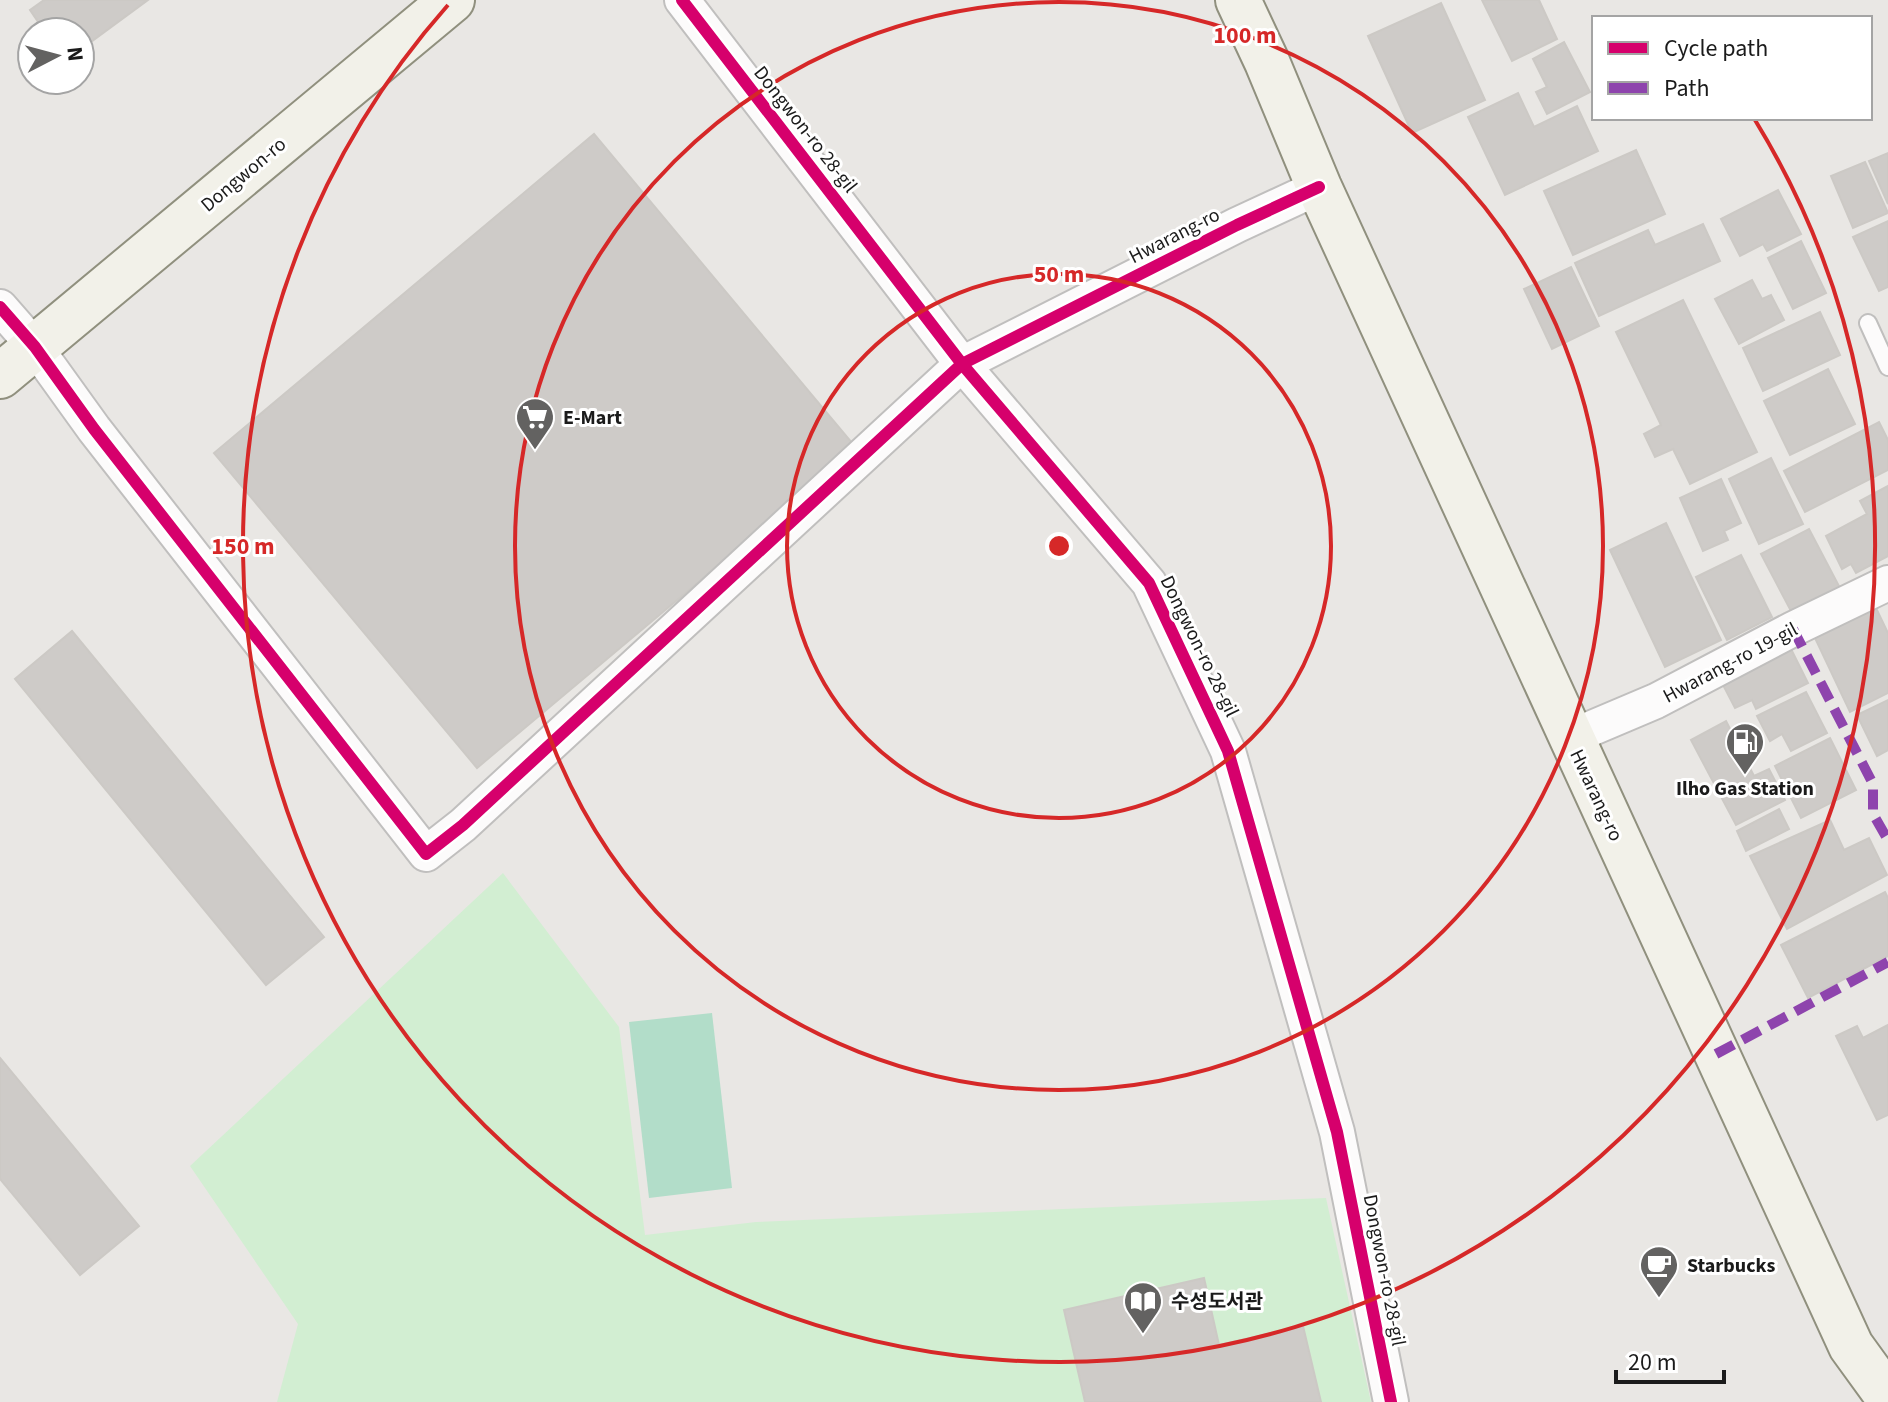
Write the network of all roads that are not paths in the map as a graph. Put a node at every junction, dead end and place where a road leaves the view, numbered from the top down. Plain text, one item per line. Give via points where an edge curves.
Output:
1 (452, 0) edge
2 (682, 0) edge
3 (1238, 0) edge
4 (1319, 187) junction
5 (0, 307) edge
6 (1868, 323) dead end
7 (35, 347) junction
8 (962, 364) junction
9 (1888, 367) edge
10 (0, 376) edge
11 (1888, 583) edge
12 (1571, 737) junction
13 (1888, 1397) edge
14 (1391, 1402) edge

1 - 7 main road, Dongwon-ro
2 - 8 street, Dongwon-ro 28-gil
3 - 4 main road, Hwarang-ro
4 - 8 street, Hwarang-ro
4 - 12 main road, Hwarang-ro
5 - 7 street
6 - 9 lane
7 - 8 street, Hwarang-ro via 426,854
7 - 10 main road, Dongwon-ro
8 - 14 street, Dongwon-ro 28-gil via 1149,583 1228,751 1337,1132
11 - 12 street, Hwarang-ro 19-gil via 1656,701
12 - 13 main road, Hwarang-ro via 1851,1346

